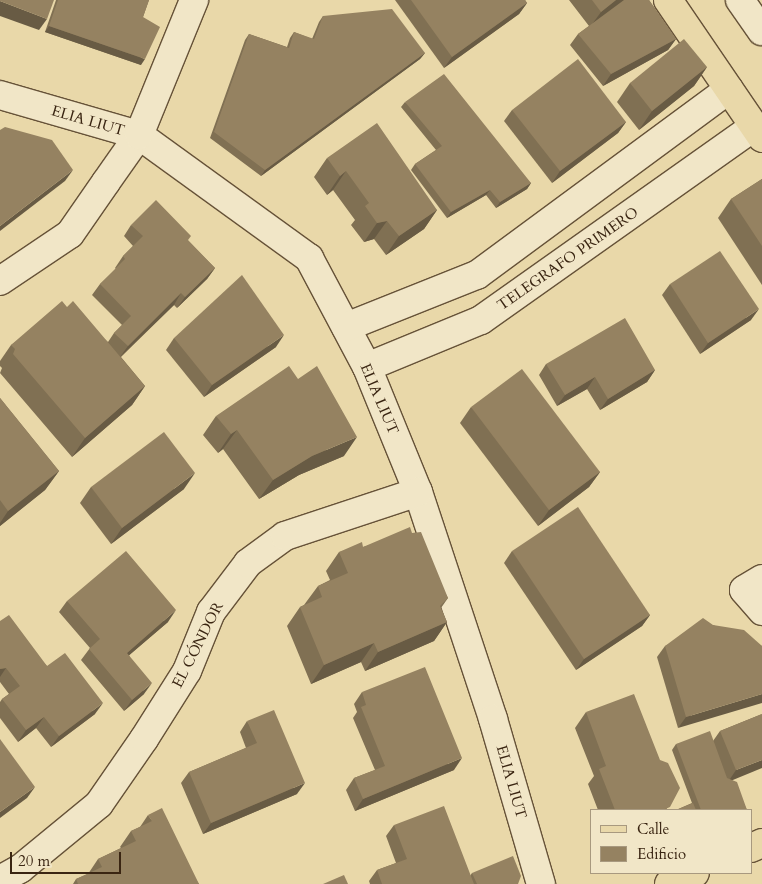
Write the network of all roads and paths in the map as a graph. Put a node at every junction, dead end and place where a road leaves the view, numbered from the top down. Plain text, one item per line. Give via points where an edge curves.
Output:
1 (194, 0) edge
2 (668, 0) edge
3 (740, 0) edge
4 (762, 31) edge
5 (729, 89) junction
6 (0, 95) edge
7 (758, 133) edge
8 (139, 135) junction
9 (0, 281) edge
10 (346, 327) junction
11 (367, 367) junction
12 (418, 492) junction
13 (753, 584) edge
14 (762, 610) edge
15 (693, 874) edge
16 (0, 880) edge
17 (541, 884) edge
18 (670, 884) edge

1 - 8 street
2 - 5 main road
3 - 4 street
5 - 7 main road
5 - 10 street via 477,274
6 - 8 street, ELIA LIUT
7 - 11 street, TELEGRAFO PRIMERO via 481,320
8 - 9 street via 70,234
8 - 10 street, ELIA LIUT via 309,258
10 - 11 street, ELIA LIUT
11 - 12 street, ELIA LIUT
12 - 16 street, EL CÓNDOR via 285,536 248,563 211,612 187,671 99,804 20,869
12 - 17 street, ELIA LIUT via 493,720
13 - 14 street
15 - 18 main road

